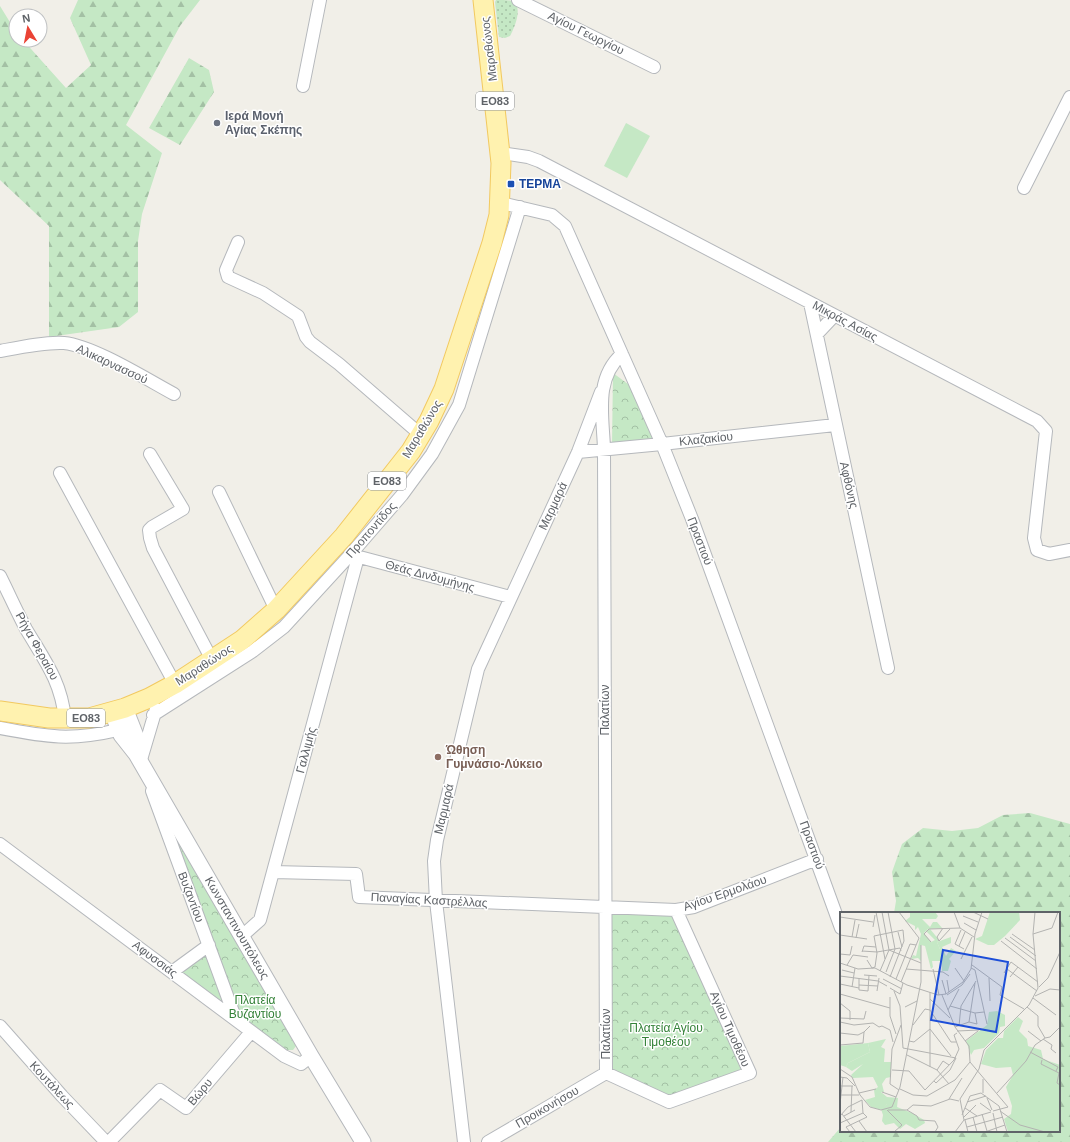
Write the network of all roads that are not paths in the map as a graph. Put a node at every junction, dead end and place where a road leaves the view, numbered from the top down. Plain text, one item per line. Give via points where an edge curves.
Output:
1 (320, 0) edge
2 (483, 0) edge
3 (518, 0) edge
4 (654, 67) dead end
5 (303, 86) dead end
6 (1070, 97) edge
7 (1065, 117) edge
8 (501, 153) junction
9 (1024, 188) dead end
10 (501, 203) junction
11 (520, 207) junction
12 (238, 242) dead end
13 (810, 303) junction
14 (834, 316) junction
15 (817, 334) junction
16 (0, 351) edge
17 (622, 354) junction
18 (601, 392) junction
19 (174, 394) dead end
20 (835, 425) junction
21 (421, 436) junction
22 (662, 444) junction
23 (604, 449) junction
24 (578, 452) junction
25 (150, 454) dead end
26 (60, 473) dead end
27 (219, 492) dead end
28 (1070, 550) edge
29 (354, 556) junction
30 (0, 576) edge
31 (510, 597) junction
32 (276, 610) junction
33 (212, 660) junction
34 (888, 668) dead end
35 (171, 686) junction
36 (0, 711) edge
37 (153, 715) junction
38 (118, 717) junction
39 (65, 719) junction
40 (0, 728) edge
41 (141, 764) junction
42 (0, 844) edge
43 (817, 859) junction
44 (273, 872) junction
45 (436, 901) junction
46 (605, 908) junction
47 (676, 910) junction
48 (840, 925) edge
49 (242, 936) junction
50 (209, 945) junction
51 (172, 972) junction
52 (236, 1020) junction
53 (1, 1029) edge
54 (251, 1032) junction
55 (311, 1056) junction
56 (606, 1073) junction
57 (108, 1142) edge
58 (364, 1142) edge
59 (464, 1142) edge
60 (488, 1142) edge

1 - 5 street
2 - 8 main road, Μαραθώνος / ΕΟ83
3 - 4 street, Αγίου Γεωργίου
6 - 7 street
7 - 9 street
8 - 10 main road, Μαραθώνος / ΕΟ83
8 - 13 street, Μικράς Ασίας via 539,161
10 - 11 street, Πραστιού
10 - 21 main road, Μαραθώνος / ΕΟ83 via 492,243 449,376
11 - 17 street, Πραστιού via 552,215 565,226
11 - 29 street, Προποντίδος via 459,405 432,454
12 - 21 street via 226,270 228,277 263,293 298,316 310,342
13 - 14 street, Μικράς Ασίας
13 - 15 street, Αφθόνης
14 - 15 street
14 - 28 street, Μικράς Ασίας via 1037,421 1046,431 1034,538 1037,550 1049,554
15 - 20 street, Αφθόνης
16 - 19 street, Αλικαρνασσού via 60,343 75,345
17 - 18 street, Παλατίων via 611,365
17 - 22 street, Πραστιού
18 - 23 street, Παλατίων
18 - 24 street, Μαρμαρά
20 - 22 street, Κλαζακίου
20 - 34 street, Αφθόνης
21 - 32 main road, Μαραθώνος / ΕΟ83 via 344,536
22 - 23 street, Κλαζακίου
22 - 43 street, Πραστιού via 706,555
23 - 24 street, Κλαζακίου
23 - 46 street, Παλατίων
24 - 31 street, Μαρμαρά
25 - 33 street via 183,509 149,530 153,548
26 - 35 street
27 - 32 street
29 - 31 street, Θεάς Δινδυμήνης
29 - 37 street, Προποντίδος via 284,627 253,651
29 - 44 street, Γαλλιμής
30 - 39 street, Ρήγα Φεραίου via 17,612 56,679
31 - 45 street, Μαρμαρά via 478,669 437,840 434,861
32 - 33 main road, Μαραθώνος / ΕΟ83 via 242,640
33 - 35 main road, Μαραθώνος / ΕΟ83
35 - 37 street via 158,702
35 - 38 main road, Μαραθώνος / ΕΟ83
36 - 39 main road, Μαραθώνος / ΕΟ83
37 - 41 street
38 - 39 main road, Μαραθώνος / ΕΟ83
38 - 40 street via 84,737 62,738
38 - 41 street, Κωνσταντινουπόλεως via 128,747
38 - 41 street, Κωνσταντινουπόλεως via 136,736
41 - 49 street, Κωνσταντινουπόλεως
41 - 50 street, Βυζαντίου
42 - 51 street, Αφυσσιάς
43 - 47 street, Αγίου Ερμολάου via 694,907
43 - 48 street, Πραστιού
44 - 45 street, Παναγίας Καστρέλλας via 356,874 359,897
44 - 49 street, Γαλλιμής via 260,920
45 - 46 street, Παναγίας Καστρέλλας
45 - 59 street, Μαρμαρά
46 - 47 street, Αγίου Ερμολάου
46 - 56 street, Παλατίων
47 - 56 street, Αγίου Τιμοθέου via 750,1073 669,1102
49 - 55 street, Κωνσταντινουπόλεως
50 - 51 street
50 - 52 street, Βυζαντίου
51 - 52 street, Αφυσσιάς
52 - 54 street, Αφυσσιάς
53 - 57 street, Κουτάλεως
54 - 55 street, Αφυσσιάς via 284,1056 301,1064
54 - 57 street, Βώρυ via 186,1108 160,1090
55 - 58 street, Κωνσταντινουπόλεως
56 - 60 street, Προικονήσου

